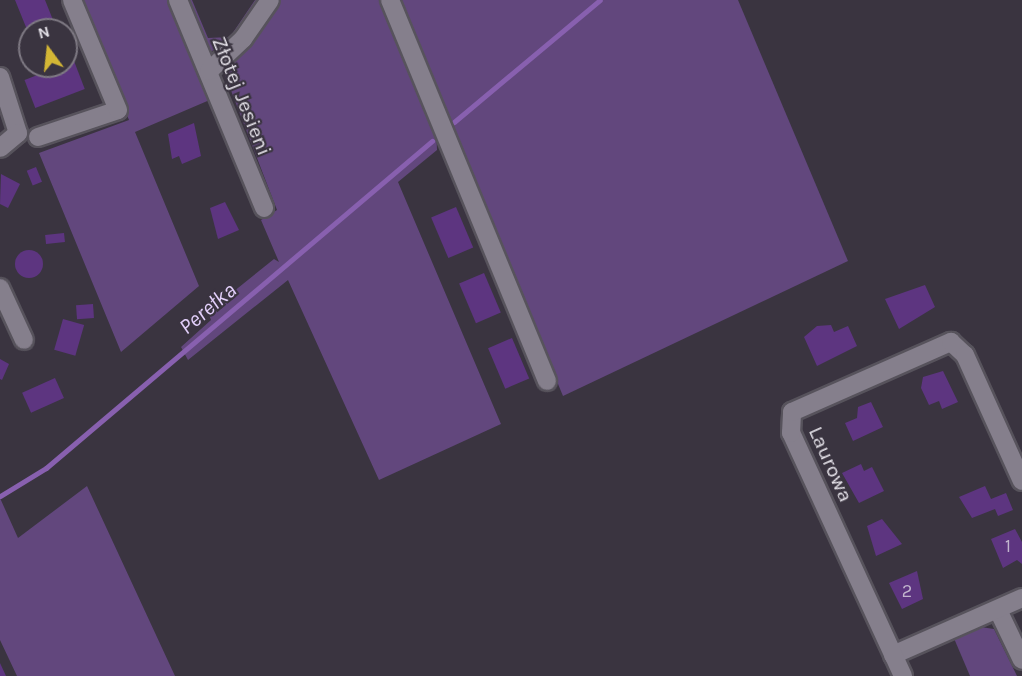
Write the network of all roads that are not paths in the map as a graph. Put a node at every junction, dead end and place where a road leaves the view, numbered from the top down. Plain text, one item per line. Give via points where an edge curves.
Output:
1 (72, 0) edge
2 (178, 0) edge
3 (270, 0) edge
4 (390, 0) edge
5 (209, 71) junction
6 (0, 77) edge
7 (38, 137) dead end
8 (0, 148) edge
9 (264, 208) dead end
10 (0, 288) edge
11 (24, 340) dead end
12 (547, 381) dead end
13 (1022, 481) edge
14 (1022, 598) edge
15 (998, 610) junction
16 (893, 655) junction
17 (1022, 660) edge
18 (903, 676) edge

1 - 7 street via 118,110
2 - 5 street, Złotej Jesieni
3 - 5 street via 243,39
4 - 12 street
5 - 9 street, Złotej Jesieni
6 - 8 street via 18,133
10 - 11 street
13 - 16 street, Laurowa via 965,355 946,341 801,405 789,420
14 - 15 street
15 - 16 street
15 - 17 street
16 - 18 street

